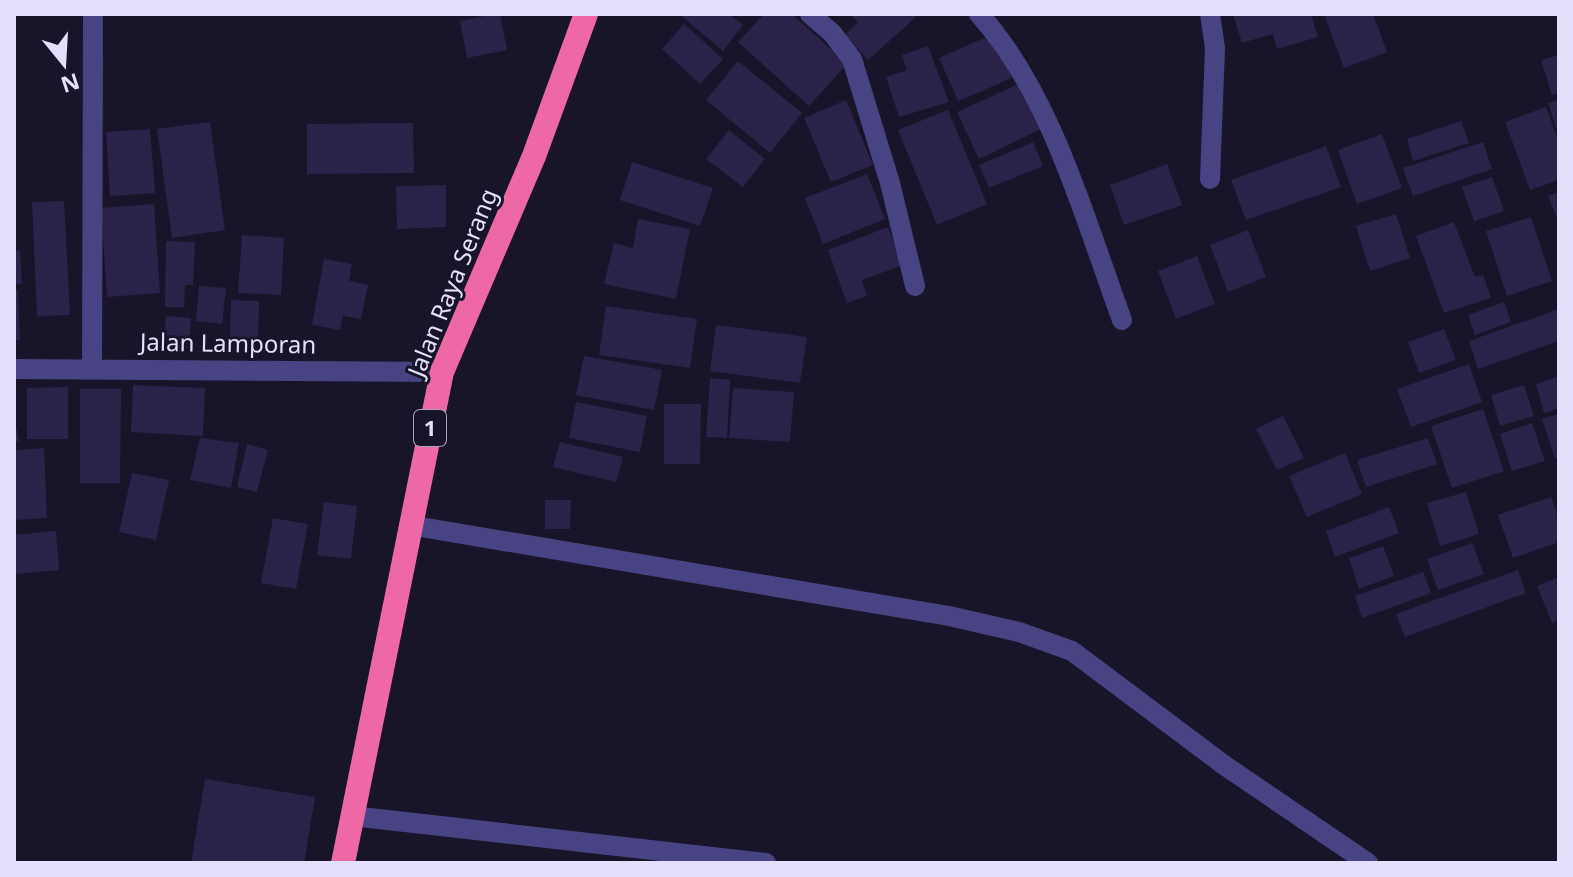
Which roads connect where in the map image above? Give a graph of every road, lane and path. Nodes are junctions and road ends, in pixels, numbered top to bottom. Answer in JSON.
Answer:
{"nodes":[{"id":1,"x":93,"y":14,"type":"edge"},
{"id":2,"x":586,"y":14,"type":"edge"},
{"id":3,"x":810,"y":14,"type":"edge"},
{"id":4,"x":979,"y":14,"type":"edge"},
{"id":5,"x":1210,"y":14,"type":"edge"},
{"id":6,"x":1210,"y":179,"type":"dead end"},
{"id":7,"x":915,"y":286,"type":"dead end"},
{"id":8,"x":1122,"y":320,"type":"dead end"},
{"id":9,"x":14,"y":369,"type":"edge"},
{"id":10,"x":92,"y":369,"type":"junction"},
{"id":11,"x":442,"y":372,"type":"junction"},
{"id":12,"x":409,"y":525,"type":"junction"},
{"id":13,"x":352,"y":816,"type":"junction"},
{"id":14,"x":343,"y":863,"type":"edge"},
{"id":15,"x":766,"y":863,"type":"edge"},
{"id":16,"x":1368,"y":863,"type":"edge"}],
"edges":[{"from":1,"to":10,"type":"street"},
{"from":2,"to":11,"type":"highway","name":"Jalan Raya Serang","number":"1"},
{"from":3,"to":7,"type":"street"},
{"from":4,"to":8,"type":"street"},
{"from":5,"to":6,"type":"street"},
{"from":9,"to":10,"type":"street","name":"Jalan Lamporan"},
{"from":10,"to":11,"type":"street","name":"Jalan Lamporan"},
{"from":11,"to":12,"type":"highway","name":"Jalan Raya Serang","number":"1"},
{"from":12,"to":13,"type":"highway","name":"Jalan Raya Serang","number":"1"},
{"from":12,"to":16,"type":"street"},
{"from":13,"to":14,"type":"highway","name":"Jalan Raya Serang","number":"1"},
{"from":13,"to":15,"type":"street"}]}
